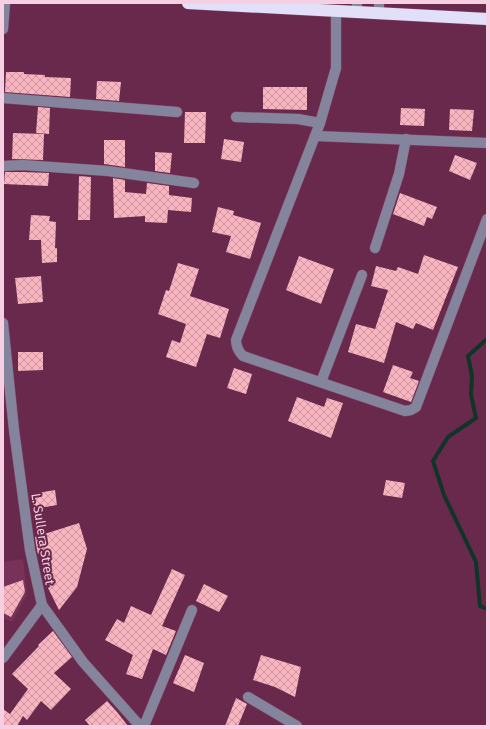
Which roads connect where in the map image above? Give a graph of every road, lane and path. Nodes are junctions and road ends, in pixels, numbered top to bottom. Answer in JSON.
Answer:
{"nodes":[{"id":1,"x":5,"y":3,"type":"edge"},
{"id":2,"x":188,"y":3,"type":"edge"},
{"id":3,"x":357,"y":7,"type":"edge"},
{"id":4,"x":379,"y":8,"type":"edge"},
{"id":5,"x":336,"y":11,"type":"junction"},
{"id":6,"x":487,"y":19,"type":"edge"},
{"id":7,"x":3,"y":29,"type":"edge"},
{"id":8,"x":3,"y":98,"type":"edge"},
{"id":9,"x":177,"y":112,"type":"dead end"},
{"id":10,"x":236,"y":117,"type":"dead end"},
{"id":11,"x":320,"y":123,"type":"junction"},
{"id":12,"x":316,"y":136,"type":"junction"},
{"id":13,"x":406,"y":139,"type":"junction"},
{"id":14,"x":487,"y":143,"type":"edge"},
{"id":15,"x":3,"y":166,"type":"edge"},
{"id":16,"x":194,"y":183,"type":"dead end"},
{"id":17,"x":487,"y":219,"type":"edge"},
{"id":18,"x":374,"y":248,"type":"dead end"},
{"id":19,"x":362,"y":275,"type":"dead end"},
{"id":20,"x":3,"y":323,"type":"edge"},
{"id":21,"x":321,"y":382,"type":"junction"},
{"id":22,"x":42,"y":605,"type":"junction"},
{"id":23,"x":192,"y":610,"type":"dead end"},
{"id":24,"x":3,"y":658,"type":"edge"},
{"id":25,"x":248,"y":697,"type":"dead end"},
{"id":26,"x":140,"y":726,"type":"edge"},
{"id":27,"x":144,"y":726,"type":"edge"},
{"id":28,"x":297,"y":726,"type":"edge"}],
"edges":[{"from":1,"to":7,"type":"street"},
{"from":2,"to":5,"type":"highway"},
{"from":3,"to":4,"type":"highway"},
{"from":3,"to":5,"type":"highway"},
{"from":4,"to":6,"type":"highway"},
{"from":5,"to":11,"type":"street"},
{"from":8,"to":9,"type":"street"},
{"from":10,"to":11,"type":"street"},
{"from":11,"to":12,"type":"street"},
{"from":12,"to":13,"type":"street"},
{"from":12,"to":21,"type":"street"},
{"from":13,"to":14,"type":"street"},
{"from":13,"to":18,"type":"street"},
{"from":15,"to":16,"type":"street"},
{"from":17,"to":21,"type":"street"},
{"from":19,"to":21,"type":"street"},
{"from":20,"to":22,"type":"street","name":"L. Sullera Street"},
{"from":22,"to":24,"type":"street"},
{"from":22,"to":26,"type":"street","name":"L. Sullera Street"},
{"from":23,"to":27,"type":"street"},
{"from":25,"to":28,"type":"street"}]}
